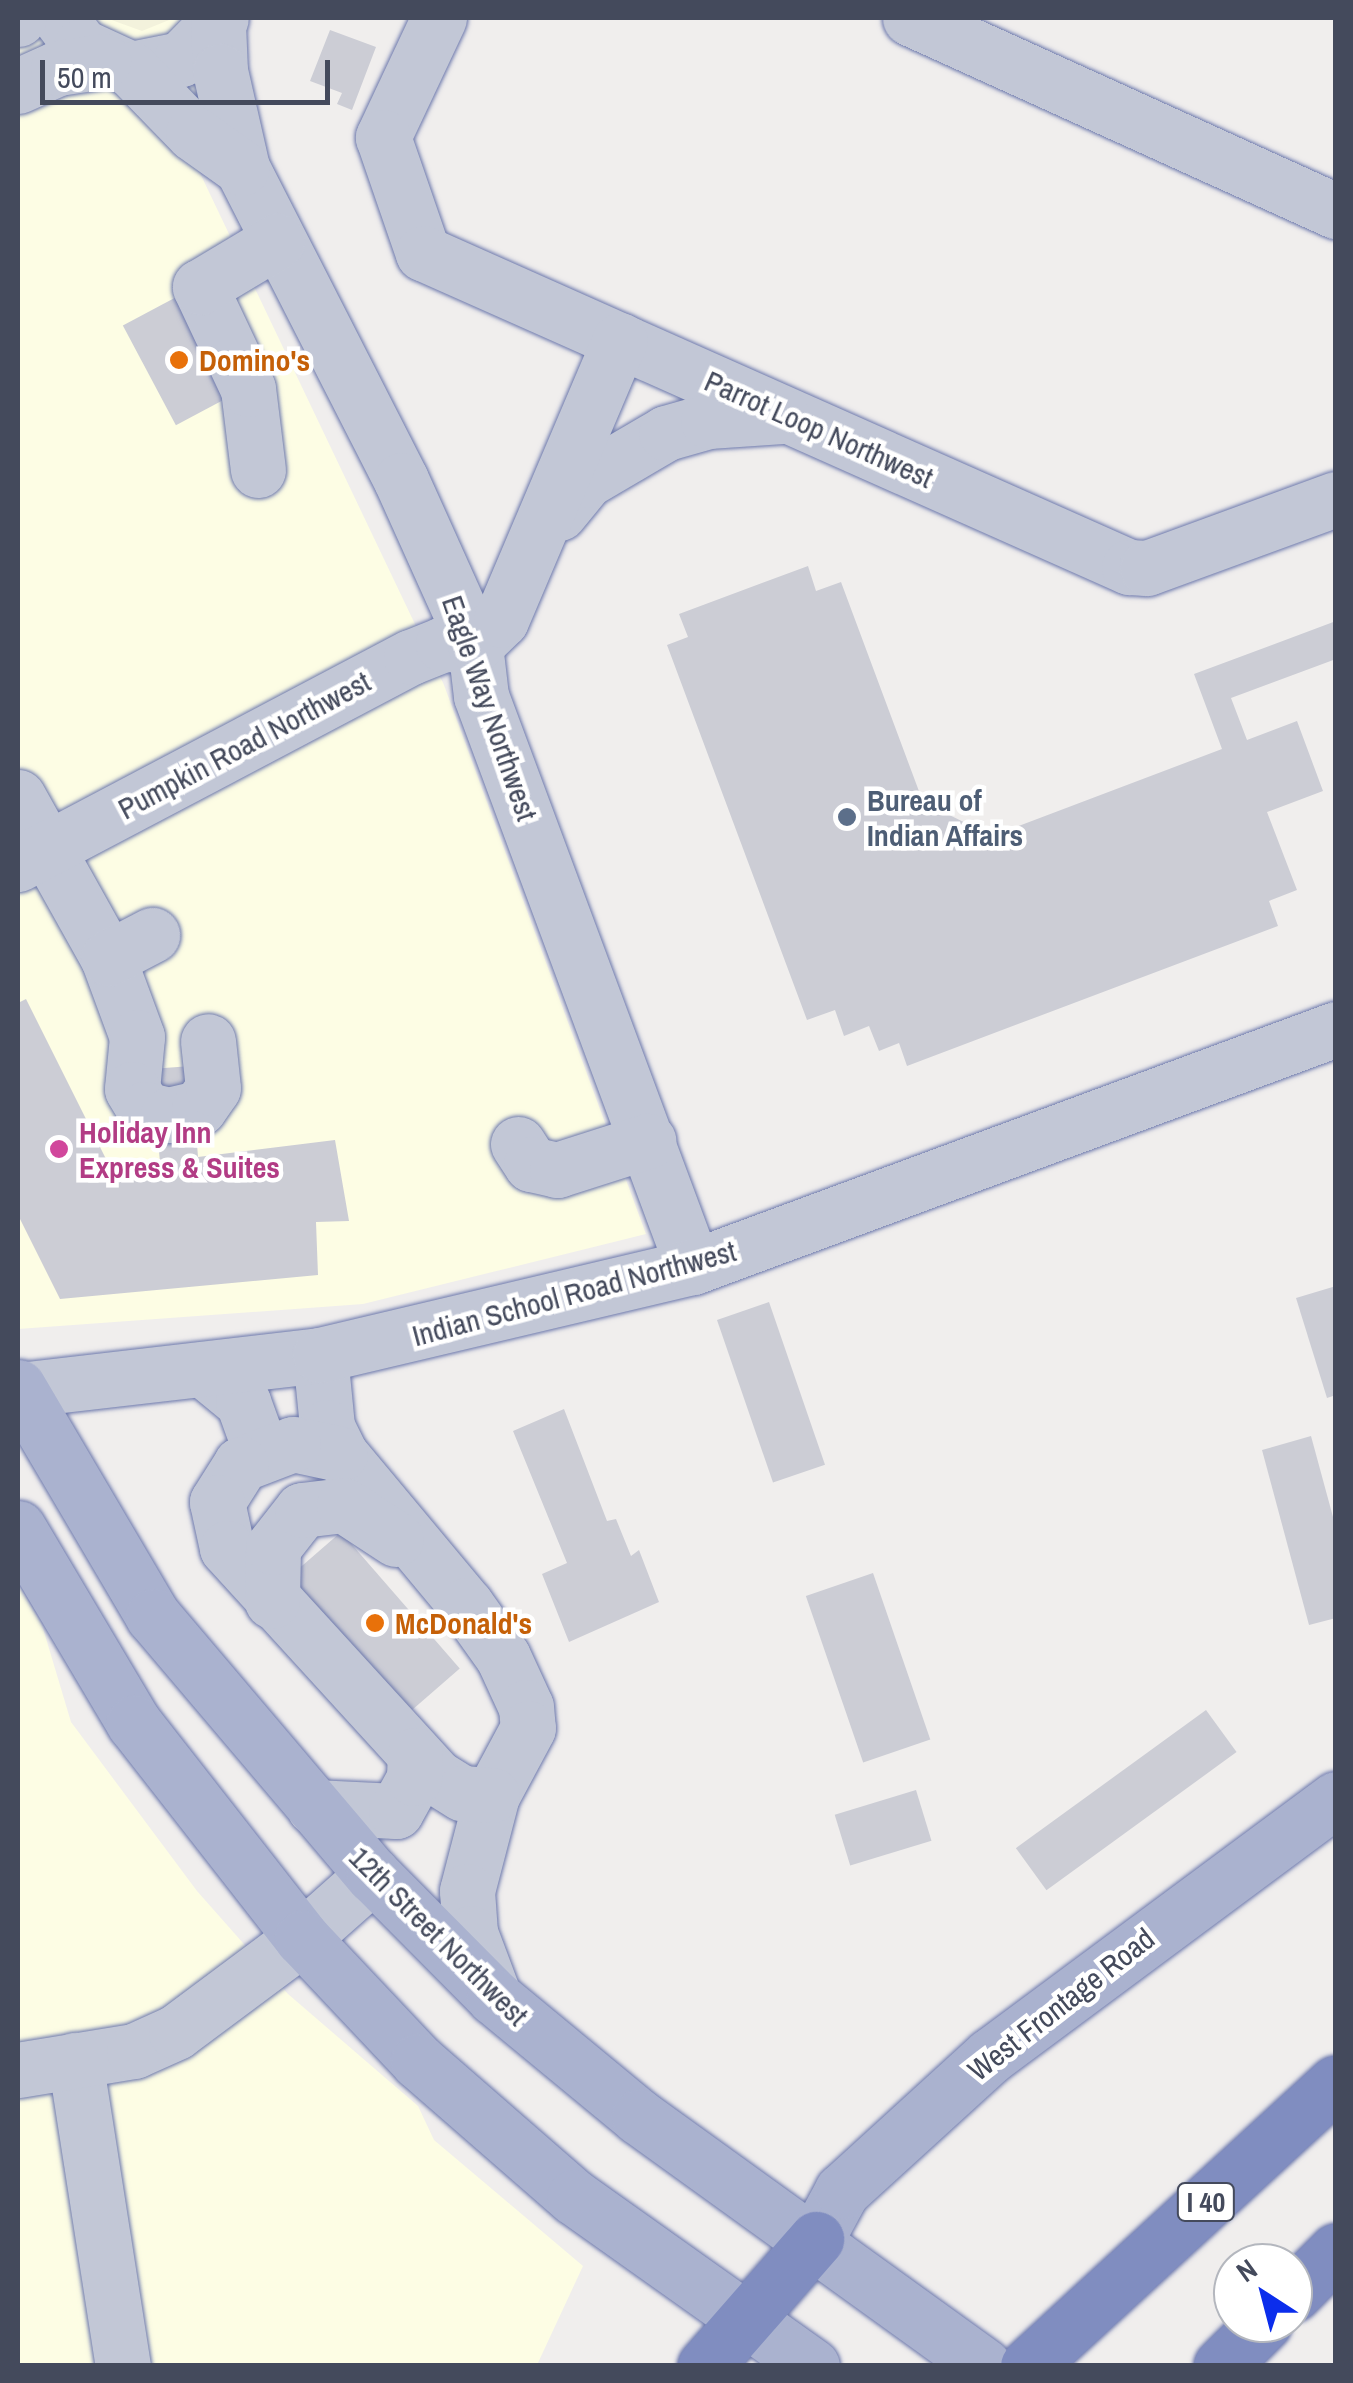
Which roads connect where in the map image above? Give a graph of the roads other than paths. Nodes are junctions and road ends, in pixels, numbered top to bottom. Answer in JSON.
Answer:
{"nodes":[{"id":1,"x":60,"y":18,"type":"edge"},
{"id":2,"x":439,"y":18,"type":"edge"},
{"id":3,"x":910,"y":18,"type":"edge"},
{"id":4,"x":220,"y":21,"type":"edge"},
{"id":5,"x":117,"y":65,"type":"junction"},
{"id":6,"x":18,"y":86,"type":"edge"},
{"id":7,"x":242,"y":168,"type":"junction"},
{"id":8,"x":1336,"y":212,"type":"edge"},
{"id":9,"x":277,"y":240,"type":"junction"},
{"id":10,"x":620,"y":340,"type":"junction"},
{"id":11,"x":790,"y":416,"type":"junction"},
{"id":12,"x":258,"y":470,"type":"dead end"},
{"id":13,"x":1336,"y":499,"type":"edge"},
{"id":14,"x":538,"y":538,"type":"junction"},
{"id":15,"x":475,"y":645,"type":"junction"},
{"id":16,"x":18,"y":796,"type":"edge"},
{"id":17,"x":32,"y":856,"type":"edge"},
{"id":18,"x":1336,"y":1030,"type":"edge"},
{"id":19,"x":137,"y":1037,"type":"junction"},
{"id":20,"x":648,"y":1141,"type":"junction"},
{"id":21,"x":518,"y":1144,"type":"dead end"},
{"id":22,"x":693,"y":1267,"type":"junction"},
{"id":23,"x":320,"y":1355,"type":"junction"},
{"id":24,"x":204,"y":1368,"type":"junction"},
{"id":25,"x":18,"y":1389,"type":"edge"},
{"id":26,"x":262,"y":1452,"type":"junction"},
{"id":27,"x":342,"y":1480,"type":"junction"},
{"id":28,"x":18,"y":1528,"type":"edge"},
{"id":29,"x":258,"y":1586,"type":"junction"},
{"id":30,"x":414,"y":1754,"type":"junction"},
{"id":31,"x":492,"y":1795,"type":"junction"},
{"id":32,"x":1336,"y":1799,"type":"edge"},
{"id":33,"x":314,"y":1807,"type":"junction"},
{"id":34,"x":396,"y":1811,"type":"junction"},
{"id":35,"x":373,"y":1874,"type":"junction"},
{"id":36,"x":302,"y":1938,"type":"junction"},
{"id":37,"x":494,"y":1997,"type":"junction"},
{"id":38,"x":74,"y":2060,"type":"junction"},
{"id":39,"x":18,"y":2070,"type":"edge"},
{"id":40,"x":1336,"y":2083,"type":"edge"},
{"id":41,"x":816,"y":2239,"type":"junction"},
{"id":42,"x":747,"y":2315,"type":"junction"},
{"id":43,"x":1244,"y":2343,"type":"edge"},
{"id":44,"x":122,"y":2366,"type":"edge"},
{"id":45,"x":705,"y":2366,"type":"edge"},
{"id":46,"x":812,"y":2366,"type":"edge"},
{"id":47,"x":984,"y":2366,"type":"edge"},
{"id":48,"x":1028,"y":2366,"type":"edge"},
{"id":49,"x":1221,"y":2366,"type":"edge"}],
"edges":[{"from":1,"to":5,"type":"street","name":"Eagle Way Northwest"},
{"from":2,"to":10,"type":"street","name":"Parrot Loop Northwest"},
{"from":3,"to":8,"type":"street"},
{"from":4,"to":5,"type":"street"},
{"from":4,"to":7,"type":"street","name":"Eagle Way Northwest"},
{"from":5,"to":6,"type":"street"},
{"from":5,"to":7,"type":"street","name":"Eagle Way Northwest"},
{"from":7,"to":9,"type":"street","name":"Eagle Way Northwest"},
{"from":9,"to":12,"type":"street"},
{"from":9,"to":15,"type":"street","name":"Eagle Way Northwest"},
{"from":10,"to":11,"type":"street","name":"Parrot Loop Northwest"},
{"from":10,"to":14,"type":"street"},
{"from":11,"to":13,"type":"street","name":"Parrot Loop Northwest"},
{"from":11,"to":14,"type":"street"},
{"from":14,"to":15,"type":"street"},
{"from":15,"to":17,"type":"street","name":"Pumpkin Road Northwest"},
{"from":15,"to":20,"type":"street","name":"Eagle Way Northwest"},
{"from":16,"to":17,"type":"street"},
{"from":17,"to":19,"type":"street"},
{"from":18,"to":22,"type":"street","name":"Indian School Road Northwest"},
{"from":19,"to":19,"type":"street"},
{"from":20,"to":21,"type":"street"},
{"from":20,"to":22,"type":"street","name":"Eagle Way Northwest"},
{"from":22,"to":23,"type":"street","name":"Indian School Road Northwest"},
{"from":23,"to":24,"type":"street","name":"Indian School Road Northwest"},
{"from":23,"to":27,"type":"street"},
{"from":24,"to":25,"type":"street","name":"Indian School Road Northwest"},
{"from":24,"to":26,"type":"street"},
{"from":25,"to":33,"type":"main road","name":"12th Street Northwest"},
{"from":26,"to":27,"type":"street"},
{"from":26,"to":29,"type":"street"},
{"from":27,"to":29,"type":"street"},
{"from":27,"to":31,"type":"street"},
{"from":28,"to":36,"type":"main road"},
{"from":29,"to":30,"type":"street"},
{"from":30,"to":31,"type":"street"},
{"from":30,"to":34,"type":"street"},
{"from":31,"to":34,"type":"street"},
{"from":31,"to":37,"type":"street"},
{"from":32,"to":41,"type":"main road","name":"West Frontage Road"},
{"from":33,"to":34,"type":"street"},
{"from":33,"to":35,"type":"main road","name":"12th Street Northwest"},
{"from":35,"to":36,"type":"street"},
{"from":35,"to":37,"type":"main road","name":"12th Street Northwest"},
{"from":36,"to":38,"type":"street"},
{"from":36,"to":42,"type":"main road"},
{"from":37,"to":41,"type":"main road","name":"12th Street Northwest"},
{"from":38,"to":39,"type":"street"},
{"from":38,"to":44,"type":"street"},
{"from":40,"to":48,"type":"highway","number":"I 40"},
{"from":41,"to":42,"type":"highway"},
{"from":41,"to":47,"type":"main road","name":"12th Street Northwest"},
{"from":42,"to":45,"type":"highway"},
{"from":42,"to":46,"type":"main road"},
{"from":43,"to":49,"type":"highway"}]}
